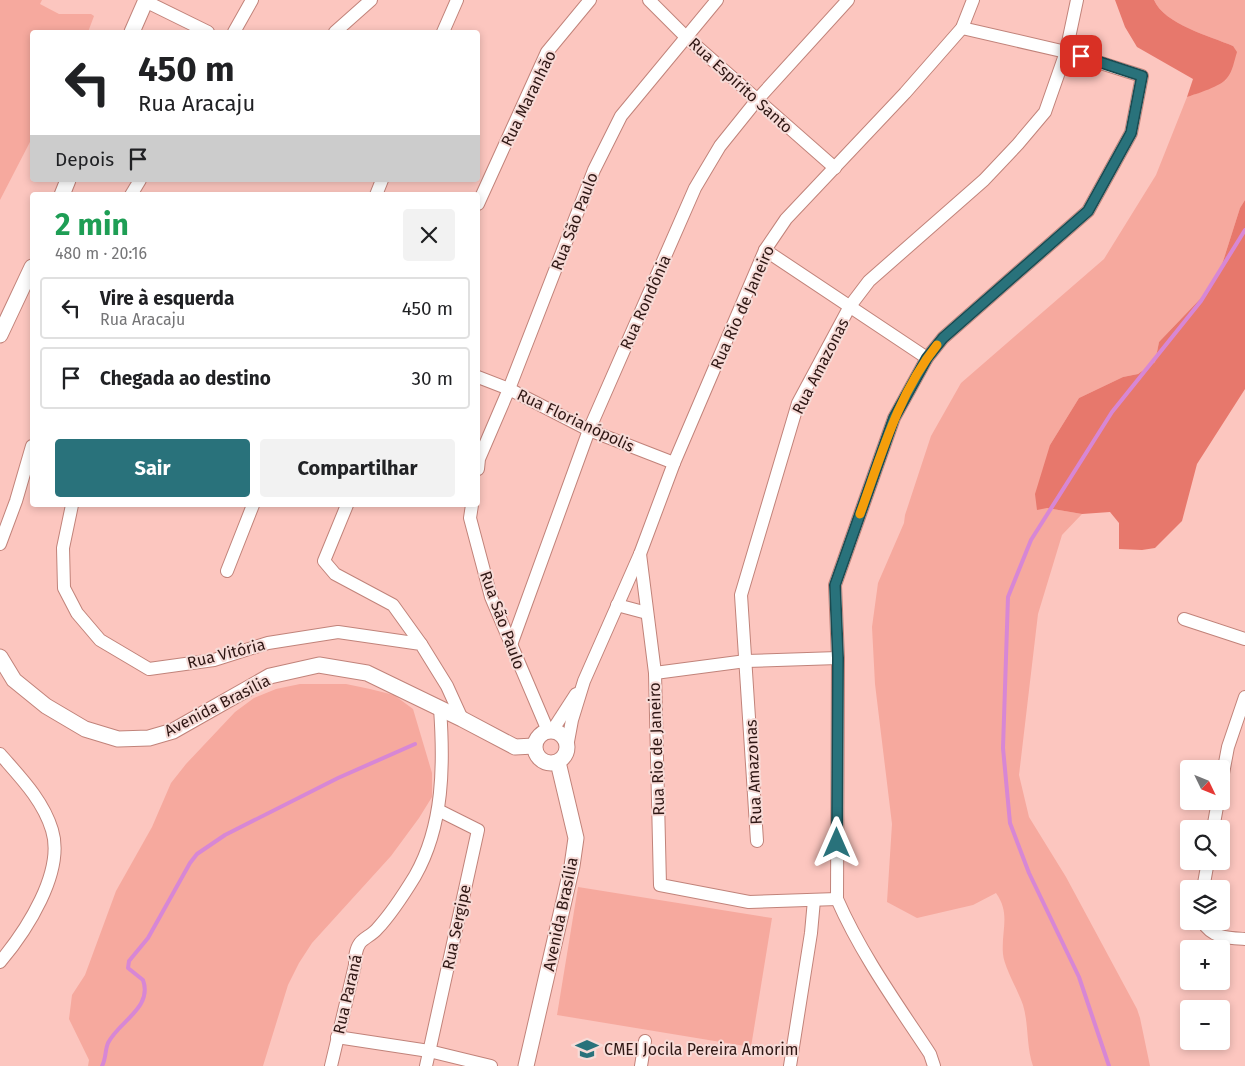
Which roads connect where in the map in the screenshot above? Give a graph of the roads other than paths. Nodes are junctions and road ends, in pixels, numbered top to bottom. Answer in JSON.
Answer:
{"nodes":[{"id":1,"x":252,"y":0,"type":"edge"},
{"id":2,"x":371,"y":0,"type":"edge"},
{"id":3,"x":457,"y":0,"type":"edge"},
{"id":4,"x":590,"y":0,"type":"edge"},
{"id":5,"x":649,"y":0,"type":"edge"},
{"id":6,"x":717,"y":0,"type":"edge"},
{"id":7,"x":848,"y":0,"type":"edge"},
{"id":8,"x":973,"y":0,"type":"edge"},
{"id":9,"x":1077,"y":0,"type":"edge"},
{"id":10,"x":146,"y":1,"type":"edge"},
{"id":11,"x":962,"y":28,"type":"junction"},
{"id":12,"x":133,"y":30,"type":"edge"},
{"id":13,"x":204,"y":30,"type":"edge"},
{"id":14,"x":235,"y":30,"type":"edge"},
{"id":15,"x":337,"y":30,"type":"edge"},
{"id":16,"x":444,"y":30,"type":"edge"},
{"id":17,"x":686,"y":36,"type":"junction"},
{"id":18,"x":1066,"y":52,"type":"junction"},
{"id":19,"x":758,"y":100,"type":"junction"},
{"id":20,"x":835,"y":168,"type":"junction"},
{"id":21,"x":480,"y":200,"type":"edge"},
{"id":22,"x":765,"y":250,"type":"junction"},
{"id":23,"x":30,"y":271,"type":"edge"},
{"id":24,"x":850,"y":306,"type":"junction"},
{"id":25,"x":0,"y":335,"type":"edge"},
{"id":26,"x":927,"y":358,"type":"junction"},
{"id":27,"x":480,"y":378,"type":"edge"},
{"id":28,"x":509,"y":389,"type":"junction"},
{"id":29,"x":590,"y":430,"type":"junction"},
{"id":30,"x":30,"y":453,"type":"edge"},
{"id":31,"x":480,"y":458,"type":"edge"},
{"id":32,"x":674,"y":463,"type":"junction"},
{"id":33,"x":72,"y":507,"type":"edge"},
{"id":34,"x":252,"y":507,"type":"edge"},
{"id":35,"x":346,"y":507,"type":"edge"},
{"id":36,"x":472,"y":507,"type":"edge"},
{"id":37,"x":0,"y":544,"type":"edge"},
{"id":38,"x":640,"y":554,"type":"junction"},
{"id":39,"x":227,"y":571,"type":"dead end"},
{"id":40,"x":617,"y":605,"type":"junction"},
{"id":41,"x":647,"y":613,"type":"junction"},
{"id":42,"x":1184,"y":619,"type":"dead end"},
{"id":43,"x":1245,"y":639,"type":"edge"},
{"id":44,"x":421,"y":644,"type":"junction"},
{"id":45,"x":511,"y":645,"type":"junction"},
{"id":46,"x":0,"y":657,"type":"edge"},
{"id":47,"x":838,"y":658,"type":"junction"},
{"id":48,"x":746,"y":661,"type":"junction"},
{"id":49,"x":654,"y":673,"type":"junction"},
{"id":50,"x":584,"y":681,"type":"junction"},
{"id":51,"x":1245,"y":697,"type":"edge"},
{"id":52,"x":440,"y":708,"type":"junction"},
{"id":53,"x":462,"y":718,"type":"junction"},
{"id":54,"x":550,"y":731,"type":"junction"},
{"id":55,"x":534,"y":746,"type":"junction"},
{"id":56,"x":567,"y":747,"type":"junction"},
{"id":57,"x":0,"y":754,"type":"edge"},
{"id":58,"x":1226,"y":760,"type":"edge"},
{"id":59,"x":558,"y":762,"type":"junction"},
{"id":60,"x":438,"y":810,"type":"junction"},
{"id":61,"x":757,"y":841,"type":"dead end"},
{"id":62,"x":837,"y":899,"type":"junction"},
{"id":63,"x":814,"y":900,"type":"junction"},
{"id":64,"x":1207,"y":930,"type":"edge"},
{"id":65,"x":1245,"y":939,"type":"edge"},
{"id":66,"x":0,"y":962,"type":"edge"},
{"id":67,"x":337,"y":1037,"type":"junction"},
{"id":68,"x":645,"y":1041,"type":"dead end"},
{"id":69,"x":429,"y":1052,"type":"junction"},
{"id":70,"x":331,"y":1066,"type":"edge"},
{"id":71,"x":426,"y":1066,"type":"edge"},
{"id":72,"x":491,"y":1066,"type":"edge"},
{"id":73,"x":526,"y":1066,"type":"edge"},
{"id":74,"x":640,"y":1066,"type":"edge"},
{"id":75,"x":790,"y":1066,"type":"edge"},
{"id":76,"x":934,"y":1066,"type":"edge"}],
"edges":[{"from":1,"to":14,"type":"street"},
{"from":2,"to":15,"type":"street"},
{"from":3,"to":16,"type":"street"},
{"from":4,"to":21,"type":"street","name":"Rua Maranhão"},
{"from":5,"to":17,"type":"street","name":"Rua Espírito Santo"},
{"from":6,"to":17,"type":"street","name":"Rua São Paulo"},
{"from":7,"to":19,"type":"street","name":"Rua Rondônia"},
{"from":8,"to":11,"type":"street"},
{"from":9,"to":18,"type":"street","name":"Rua Amazonas"},
{"from":10,"to":12,"type":"street"},
{"from":10,"to":13,"type":"street"},
{"from":11,"to":18,"type":"street"},
{"from":11,"to":20,"type":"street","name":"Rua Rio de Janeiro"},
{"from":17,"to":19,"type":"street","name":"Rua Espírito Santo"},
{"from":17,"to":28,"type":"street","name":"Rua São Paulo"},
{"from":18,"to":24,"type":"street","name":"Rua Amazonas"},
{"from":18,"to":26,"type":"street"},
{"from":19,"to":20,"type":"street","name":"Rua Espírito Santo"},
{"from":19,"to":29,"type":"street","name":"Rua Rondônia"},
{"from":20,"to":22,"type":"street","name":"Rua Rio de Janeiro"},
{"from":22,"to":24,"type":"street"},
{"from":22,"to":32,"type":"street","name":"Rua Rio de Janeiro"},
{"from":23,"to":25,"type":"street"},
{"from":24,"to":26,"type":"street"},
{"from":24,"to":48,"type":"street","name":"Rua Amazonas"},
{"from":26,"to":47,"type":"street"},
{"from":27,"to":28,"type":"street","name":"Rua Florianópolis"},
{"from":28,"to":29,"type":"street","name":"Rua Florianópolis"},
{"from":28,"to":31,"type":"street","name":"Rua São Paulo"},
{"from":29,"to":32,"type":"street","name":"Rua Florianópolis"},
{"from":29,"to":45,"type":"street","name":"Rua Rondônia"},
{"from":30,"to":37,"type":"street"},
{"from":32,"to":38,"type":"street","name":"Rua Rio de Janeiro"},
{"from":33,"to":44,"type":"street","name":"Rua Vitória"},
{"from":34,"to":39,"type":"street"},
{"from":35,"to":44,"type":"street"},
{"from":36,"to":45,"type":"street","name":"Rua São Paulo"},
{"from":38,"to":40,"type":"street","name":"Rua Rio de Janeiro"},
{"from":38,"to":41,"type":"street","name":"Rua Rio de Janeiro"},
{"from":40,"to":41,"type":"street"},
{"from":40,"to":50,"type":"street","name":"Rua Rio de Janeiro"},
{"from":41,"to":49,"type":"street","name":"Rua Rio de Janeiro"},
{"from":42,"to":43,"type":"street"},
{"from":44,"to":53,"type":"street"},
{"from":45,"to":54,"type":"street","name":"Rua São Paulo"},
{"from":46,"to":52,"type":"street","name":"Avenida Brasília"},
{"from":47,"to":48,"type":"street"},
{"from":47,"to":62,"type":"street"},
{"from":48,"to":49,"type":"street"},
{"from":48,"to":61,"type":"street","name":"Rua Amazonas"},
{"from":49,"to":63,"type":"street","name":"Rua Rio de Janeiro"},
{"from":50,"to":54,"type":"street","name":"Rua Rio de Janeiro"},
{"from":50,"to":56,"type":"street","name":"Rua Rio de Janeiro"},
{"from":51,"to":58,"type":"street"},
{"from":52,"to":53,"type":"street","name":"Avenida Brasília"},
{"from":52,"to":60,"type":"street","name":"Rua Paraná"},
{"from":53,"to":55,"type":"street","name":"Avenida Brasília"},
{"from":54,"to":55,"type":"street"},
{"from":54,"to":56,"type":"street"},
{"from":55,"to":59,"type":"street"},
{"from":56,"to":59,"type":"street"},
{"from":57,"to":66,"type":"street"},
{"from":59,"to":73,"type":"street","name":"Avenida Brasília"},
{"from":60,"to":67,"type":"street","name":"Rua Paraná"},
{"from":60,"to":69,"type":"street","name":"Rua Sergipe"},
{"from":62,"to":63,"type":"street"},
{"from":62,"to":76,"type":"street"},
{"from":63,"to":75,"type":"street"},
{"from":64,"to":65,"type":"street"},
{"from":67,"to":69,"type":"street"},
{"from":67,"to":70,"type":"street","name":"Rua Paraná"},
{"from":68,"to":74,"type":"street"},
{"from":69,"to":71,"type":"street","name":"Rua Sergipe"},
{"from":69,"to":72,"type":"street"}]}
